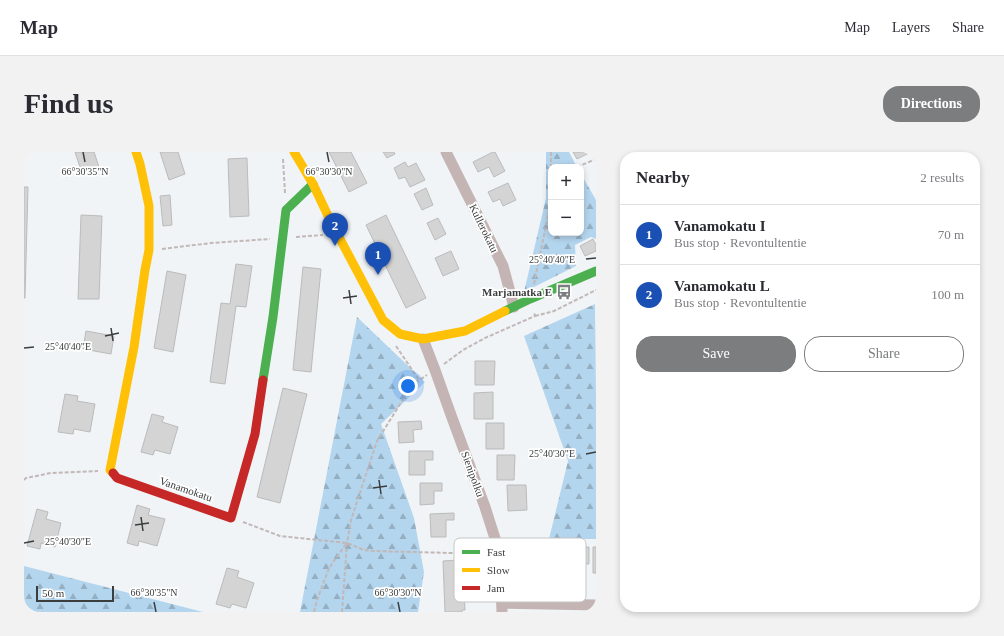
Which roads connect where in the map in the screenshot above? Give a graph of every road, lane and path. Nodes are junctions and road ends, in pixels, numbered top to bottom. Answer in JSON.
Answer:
{"nodes":[{"id":1,"x":136,"y":152,"type":"edge"},
{"id":2,"x":294,"y":152,"type":"edge"},
{"id":3,"x":446,"y":152,"type":"edge"},
{"id":4,"x":551,"y":152,"type":"edge"},
{"id":5,"x":283,"y":159,"type":"dead end"},
{"id":6,"x":596,"y":159,"type":"edge"},
{"id":7,"x":551,"y":164,"type":"edge"},
{"id":8,"x":584,"y":164,"type":"edge"},
{"id":9,"x":313,"y":184,"type":"junction"},
{"id":10,"x":286,"y":210,"type":"junction"},
{"id":11,"x":329,"y":235,"type":"dead end"},
{"id":12,"x":283,"y":238,"type":"junction"},
{"id":13,"x":149,"y":250,"type":"junction"},
{"id":14,"x":596,"y":271,"type":"edge"},
{"id":15,"x":596,"y":290,"type":"edge"},
{"id":16,"x":514,"y":307,"type":"junction"},
{"id":17,"x":535,"y":316,"type":"dead end"},
{"id":18,"x":423,"y":339,"type":"junction"},
{"id":19,"x":110,"y":470,"type":"junction"},
{"id":20,"x":24,"y":480,"type":"edge"},
{"id":21,"x":231,"y":518,"type":"junction"},
{"id":22,"x":495,"y":538,"type":"edge"},
{"id":23,"x":347,"y":542,"type":"junction"},
{"id":24,"x":454,"y":553,"type":"edge"},
{"id":25,"x":596,"y":605,"type":"edge"},
{"id":26,"x":502,"y":608,"type":"edge"},
{"id":27,"x":314,"y":612,"type":"edge"}],
"edges":[{"from":1,"to":13,"type":"street"},
{"from":2,"to":9,"type":"street"},
{"from":3,"to":16,"type":"street","name":"Kullerokatu"},
{"from":4,"to":7,"type":"path"},
{"from":5,"to":10,"type":"path"},
{"from":6,"to":8,"type":"path"},
{"from":9,"to":10,"type":"street"},
{"from":9,"to":18,"type":"street"},
{"from":10,"to":12,"type":"street"},
{"from":11,"to":12,"type":"path"},
{"from":12,"to":13,"type":"path"},
{"from":12,"to":21,"type":"street"},
{"from":13,"to":19,"type":"street"},
{"from":14,"to":16,"type":"street"},
{"from":15,"to":17,"type":"path"},
{"from":16,"to":18,"type":"street"},
{"from":18,"to":22,"type":"street","name":"Sienipolku"},
{"from":19,"to":20,"type":"path"},
{"from":19,"to":21,"type":"street","name":"Vanamokatu"},
{"from":21,"to":23,"type":"path"},
{"from":23,"to":24,"type":"path"},
{"from":23,"to":27,"type":"path"},
{"from":25,"to":26,"type":"street"}]}
